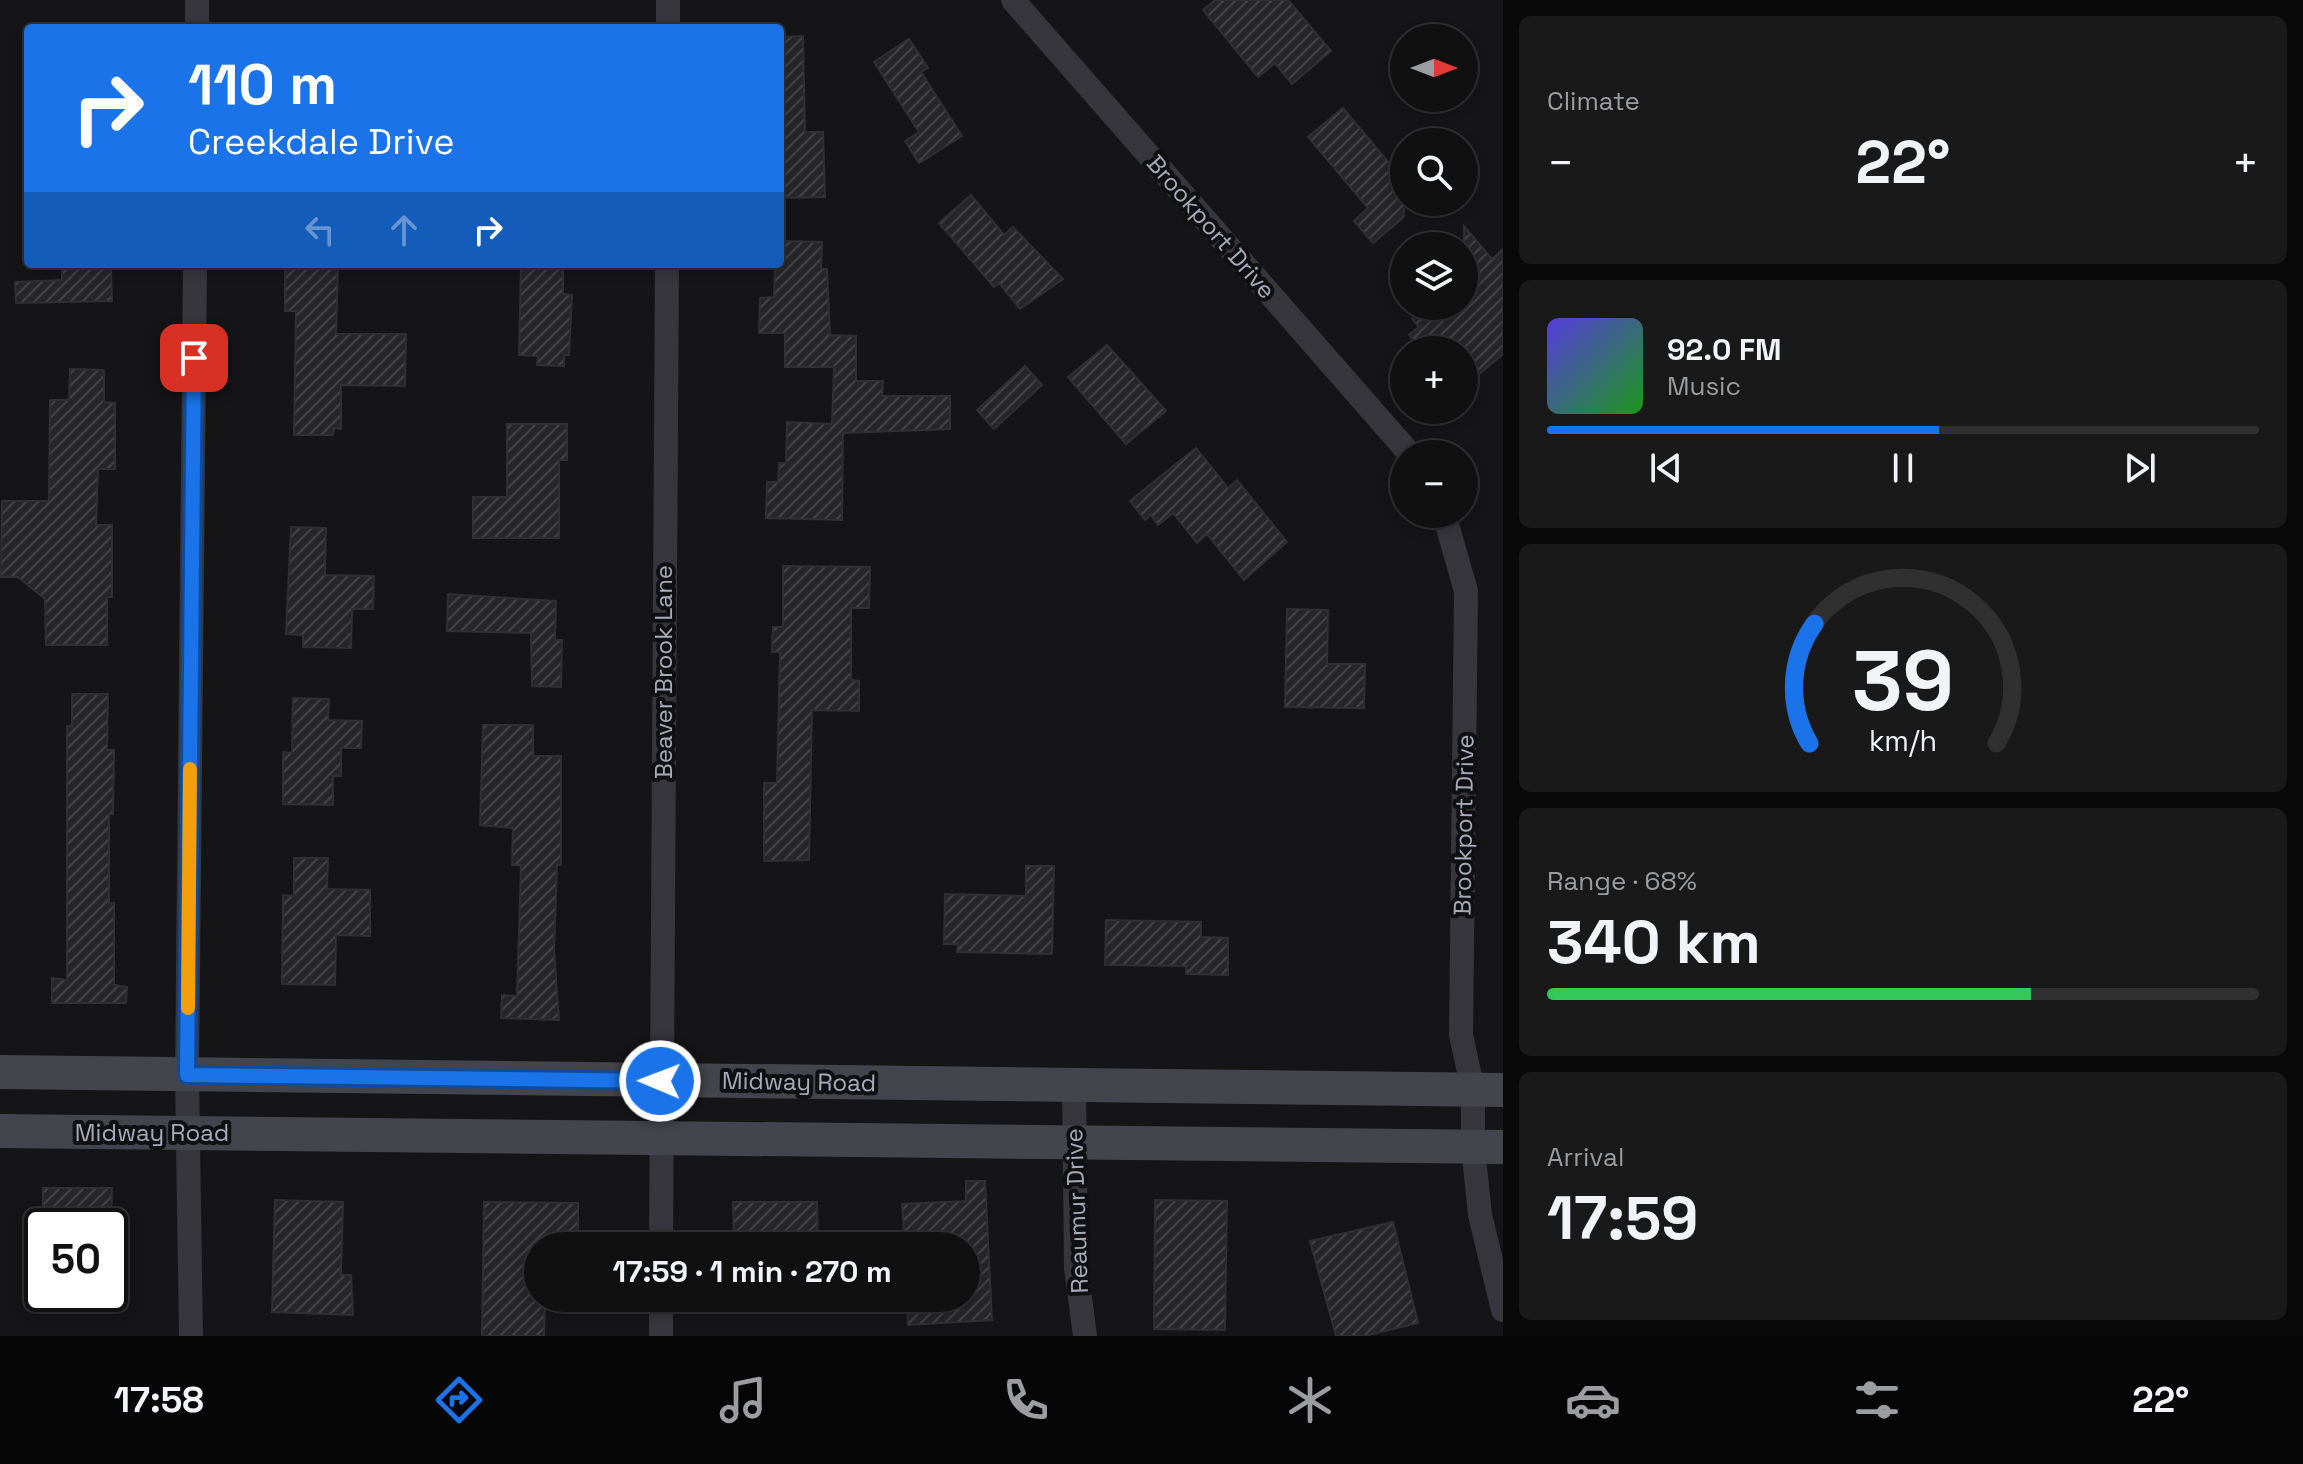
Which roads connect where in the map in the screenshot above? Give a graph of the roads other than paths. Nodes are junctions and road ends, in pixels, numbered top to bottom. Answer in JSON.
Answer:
{"nodes":[{"id":1,"x":197,"y":0,"type":"edge"},
{"id":2,"x":668,"y":0,"type":"edge"},
{"id":3,"x":1013,"y":0,"type":"edge"},
{"id":4,"x":197,"y":24,"type":"edge"},
{"id":5,"x":668,"y":24,"type":"edge"},
{"id":6,"x":195,"y":268,"type":"edge"},
{"id":7,"x":667,"y":268,"type":"edge"},
{"id":8,"x":1398,"y":440,"type":"edge"},
{"id":9,"x":1448,"y":528,"type":"edge"},
{"id":10,"x":0,"y":1072,"type":"edge"},
{"id":11,"x":187,"y":1075,"type":"junction"},
{"id":12,"x":660,"y":1081,"type":"junction"},
{"id":13,"x":1074,"y":1085,"type":"junction"},
{"id":14,"x":1488,"y":1090,"type":"edge"},
{"id":15,"x":0,"y":1131,"type":"edge"},
{"id":16,"x":188,"y":1133,"type":"junction"},
{"id":17,"x":661,"y":1138,"type":"junction"},
{"id":18,"x":1073,"y":1143,"type":"junction"},
{"id":19,"x":1488,"y":1147,"type":"edge"},
{"id":20,"x":661,"y":1232,"type":"edge"},
{"id":21,"x":1503,"y":1310,"type":"edge"},
{"id":22,"x":661,"y":1312,"type":"edge"},
{"id":23,"x":191,"y":1336,"type":"edge"},
{"id":24,"x":661,"y":1336,"type":"edge"},
{"id":25,"x":1085,"y":1336,"type":"edge"}],
"edges":[{"from":1,"to":4,"type":"street"},
{"from":2,"to":5,"type":"street"},
{"from":3,"to":8,"type":"street","name":"Brookport Drive"},
{"from":6,"to":11,"type":"street"},
{"from":7,"to":12,"type":"street","name":"Beaver Brook Lane"},
{"from":9,"to":14,"type":"street","name":"Brookport Drive"},
{"from":10,"to":11,"type":"main road","name":"Midway Road"},
{"from":11,"to":12,"type":"main road","name":"Midway Road"},
{"from":11,"to":16,"type":"street"},
{"from":12,"to":13,"type":"main road","name":"Midway Road"},
{"from":12,"to":17,"type":"street","name":"Beaver Brook Lane"},
{"from":13,"to":14,"type":"main road","name":"Midway Road"},
{"from":13,"to":18,"type":"street","name":"Reaumur Drive"},
{"from":14,"to":19,"type":"street","name":"Brookport Drive"},
{"from":15,"to":16,"type":"main road","name":"Midway Road"},
{"from":16,"to":17,"type":"main road","name":"Midway Road"},
{"from":16,"to":23,"type":"street"},
{"from":17,"to":18,"type":"main road","name":"Midway Road"},
{"from":17,"to":20,"type":"street","name":"Beaver Brook Lane"},
{"from":18,"to":19,"type":"main road","name":"Midway Road"},
{"from":18,"to":25,"type":"street","name":"Reaumur Drive"},
{"from":19,"to":21,"type":"street","name":"Brookport Drive"},
{"from":22,"to":24,"type":"street"}]}
